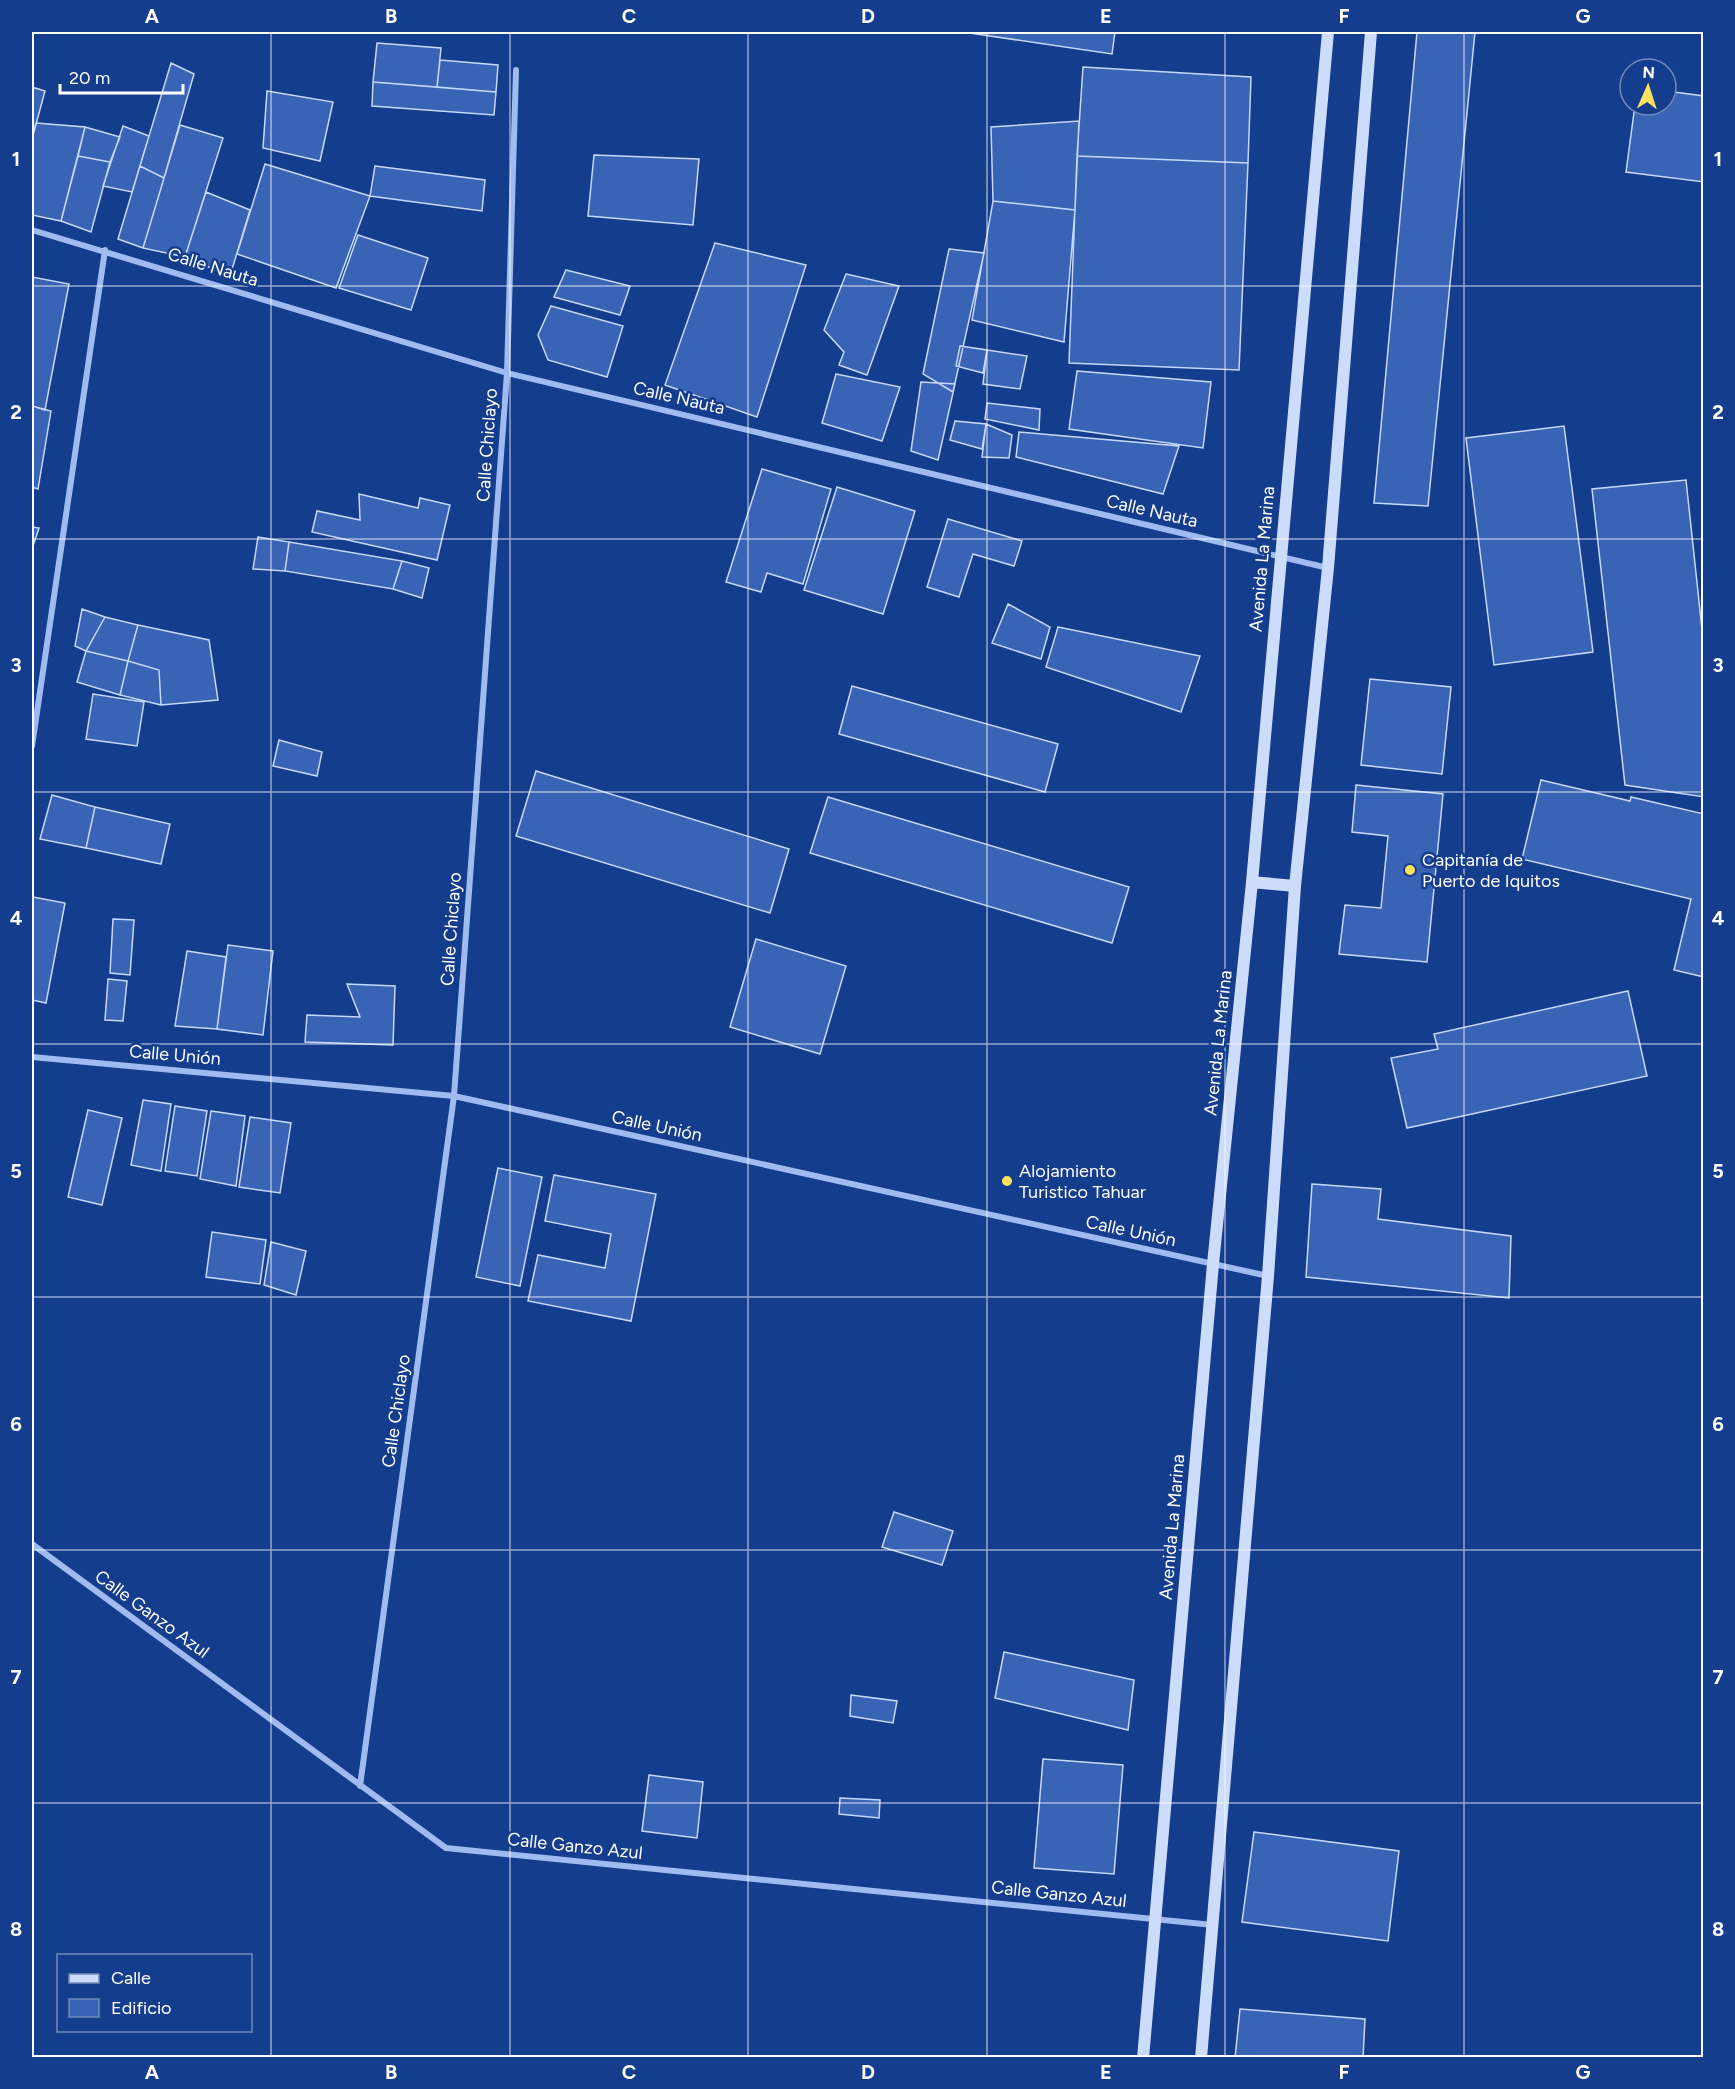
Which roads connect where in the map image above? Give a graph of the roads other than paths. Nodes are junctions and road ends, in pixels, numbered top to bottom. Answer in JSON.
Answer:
{"nodes":[{"id":1,"x":1328,"y":32,"type":"edge"},
{"id":2,"x":1371,"y":32,"type":"edge"},
{"id":3,"x":516,"y":70,"type":"dead end"},
{"id":4,"x":32,"y":230,"type":"edge"},
{"id":5,"x":105,"y":250,"type":"junction"},
{"id":6,"x":507,"y":373,"type":"junction"},
{"id":7,"x":1280,"y":556,"type":"junction"},
{"id":8,"x":1328,"y":568,"type":"junction"},
{"id":9,"x":32,"y":746,"type":"edge"},
{"id":10,"x":1252,"y":882,"type":"junction"},
{"id":11,"x":1295,"y":886,"type":"junction"},
{"id":12,"x":32,"y":1057,"type":"edge"},
{"id":13,"x":454,"y":1096,"type":"junction"},
{"id":14,"x":1213,"y":1264,"type":"junction"},
{"id":15,"x":1268,"y":1276,"type":"junction"},
{"id":16,"x":32,"y":1544,"type":"edge"},
{"id":17,"x":360,"y":1786,"type":"junction"},
{"id":18,"x":1155,"y":1919,"type":"junction"},
{"id":19,"x":1213,"y":1925,"type":"junction"},
{"id":20,"x":1143,"y":2058,"type":"edge"},
{"id":21,"x":1201,"y":2058,"type":"edge"}],
"edges":[{"from":1,"to":7,"type":"main road","name":"Avenida La Marina"},
{"from":2,"to":8,"type":"main road"},
{"from":3,"to":6,"type":"street","name":"Calle Chiclayo"},
{"from":4,"to":5,"type":"street","name":"Calle Nauta"},
{"from":5,"to":6,"type":"street","name":"Calle Nauta"},
{"from":5,"to":9,"type":"street"},
{"from":6,"to":7,"type":"street","name":"Calle Nauta"},
{"from":6,"to":13,"type":"street","name":"Calle Chiclayo"},
{"from":7,"to":8,"type":"street","name":"Calle Nauta"},
{"from":7,"to":10,"type":"main road","name":"Avenida La Marina"},
{"from":8,"to":11,"type":"main road"},
{"from":10,"to":11,"type":"main road"},
{"from":10,"to":14,"type":"main road","name":"Avenida La Marina"},
{"from":11,"to":15,"type":"main road"},
{"from":12,"to":13,"type":"street","name":"Calle Unión"},
{"from":13,"to":14,"type":"street","name":"Calle Unión"},
{"from":13,"to":17,"type":"street","name":"Calle Chiclayo"},
{"from":14,"to":15,"type":"street","name":"Calle Unión"},
{"from":14,"to":18,"type":"main road","name":"Avenida La Marina"},
{"from":15,"to":19,"type":"main road"},
{"from":16,"to":17,"type":"street","name":"Calle Ganzo Azul"},
{"from":17,"to":18,"type":"street","name":"Calle Ganzo Azul"},
{"from":18,"to":19,"type":"street","name":"Calle Ganzo Azul"},
{"from":18,"to":20,"type":"main road","name":"Avenida La Marina"},
{"from":19,"to":21,"type":"main road"}]}
